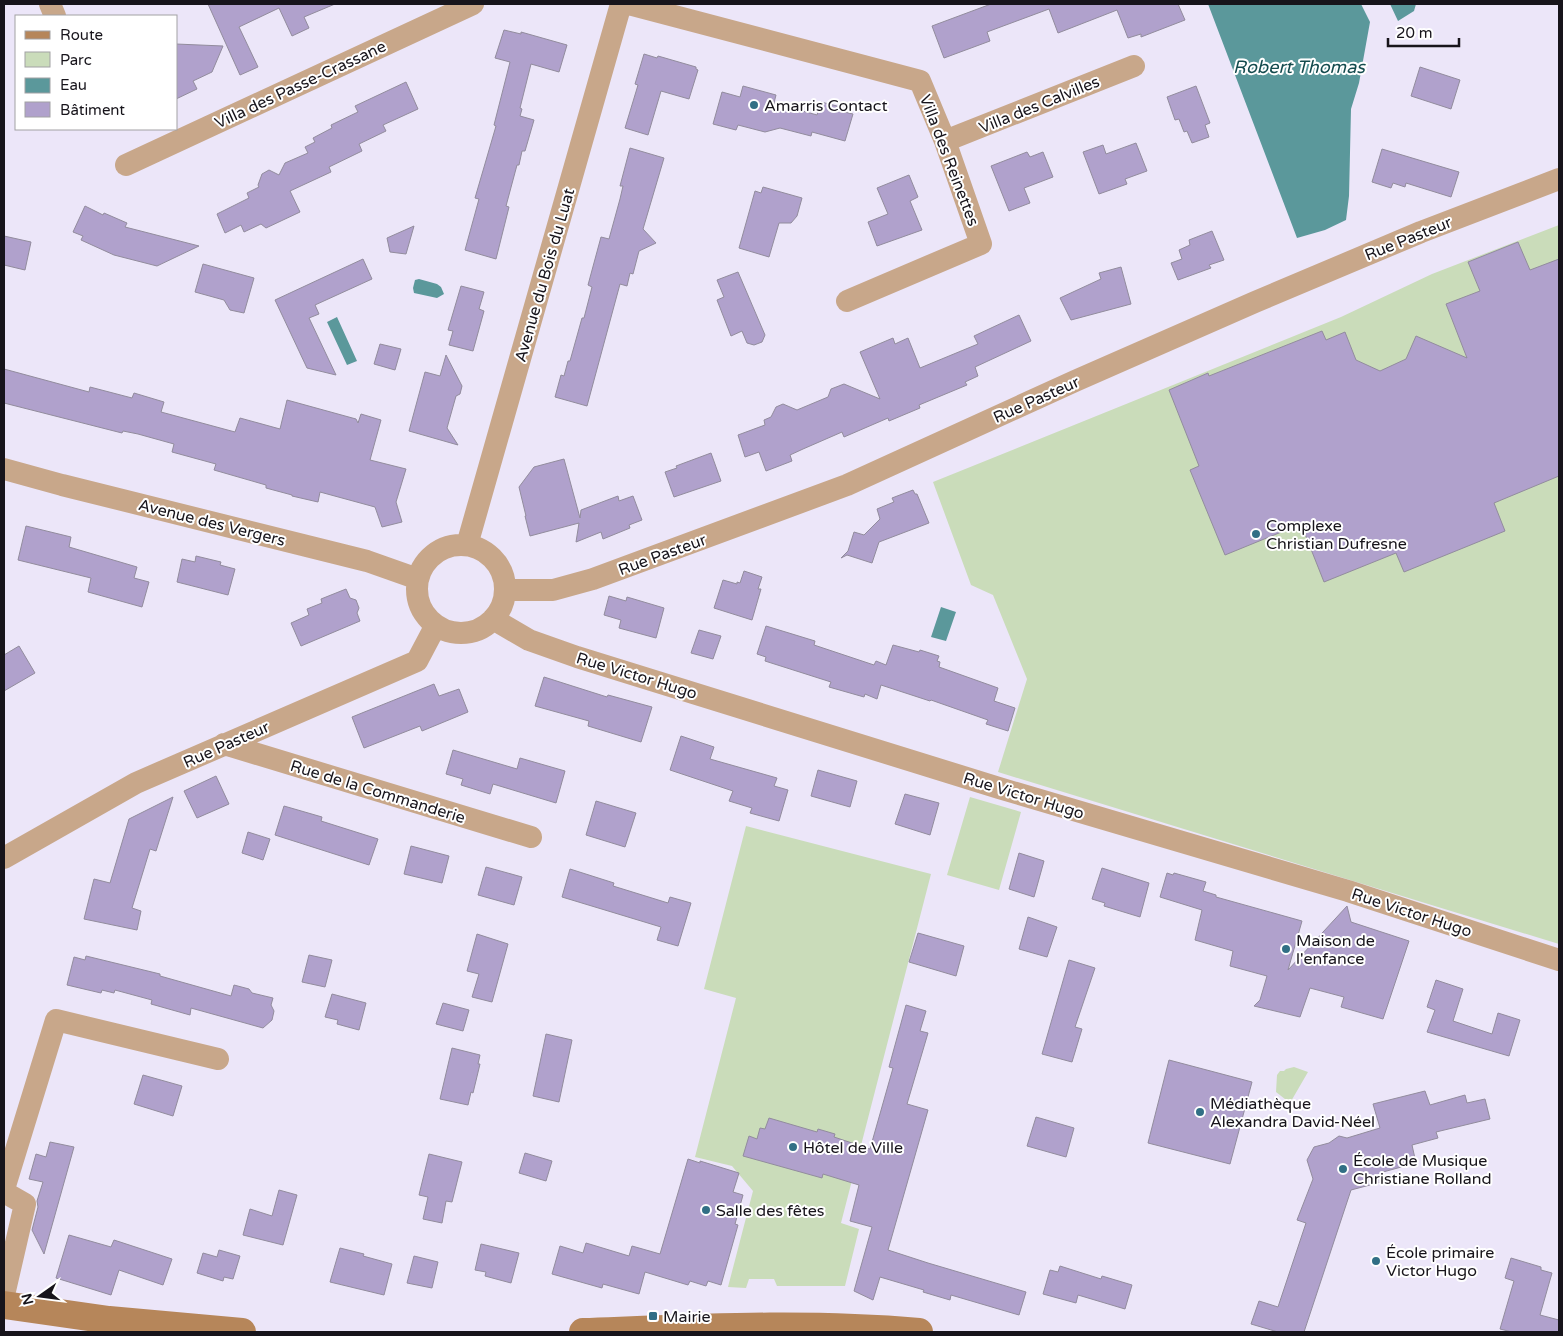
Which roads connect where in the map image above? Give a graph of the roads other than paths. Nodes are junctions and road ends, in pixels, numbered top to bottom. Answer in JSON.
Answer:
{"nodes":[{"id":1,"x":474,"y":4,"type":"edge"},
{"id":2,"x":621,"y":4,"type":"edge"},
{"id":3,"x":629,"y":4,"type":"edge"},
{"id":4,"x":1134,"y":66,"type":"dead end"},
{"id":5,"x":945,"y":141,"type":"junction"},
{"id":6,"x":126,"y":165,"type":"dead end"},
{"id":7,"x":1559,"y":179,"type":"edge"},
{"id":8,"x":847,"y":301,"type":"dead end"},
{"id":9,"x":4,"y":469,"type":"edge"},
{"id":10,"x":467,"y":545,"type":"junction"},
{"id":11,"x":418,"y":579,"type":"junction"},
{"id":12,"x":505,"y":590,"type":"junction"},
{"id":13,"x":493,"y":619,"type":"junction"},
{"id":14,"x":436,"y":625,"type":"junction"},
{"id":15,"x":224,"y":744,"type":"junction"},
{"id":16,"x":531,"y":837,"type":"dead end"},
{"id":17,"x":4,"y":858,"type":"edge"},
{"id":18,"x":1559,"y":960,"type":"edge"},
{"id":19,"x":218,"y":1058,"type":"dead end"},
{"id":20,"x":4,"y":1191,"type":"edge"},
{"id":21,"x":4,"y":1295,"type":"edge"},
{"id":22,"x":4,"y":1305,"type":"edge"},
{"id":23,"x":782,"y":1329,"type":"edge"},
{"id":24,"x":719,"y":1330,"type":"edge"},
{"id":25,"x":242,"y":1332,"type":"edge"},
{"id":26,"x":582,"y":1332,"type":"edge"},
{"id":27,"x":919,"y":1332,"type":"edge"}],
"edges":[{"from":1,"to":6,"type":"street","name":"Villa des Passe-Crassane"},
{"from":2,"to":10,"type":"street","name":"Avenue du Bois du Luat"},
{"from":3,"to":5,"type":"street","name":"Villa des Reinettes"},
{"from":4,"to":5,"type":"street","name":"Villa des Calvilles"},
{"from":5,"to":8,"type":"street","name":"Villa des Reinettes"},
{"from":7,"to":12,"type":"street","name":"Rue Pasteur"},
{"from":9,"to":11,"type":"street","name":"Avenue des Vergers"},
{"from":10,"to":11,"type":"street"},
{"from":10,"to":12,"type":"street"},
{"from":11,"to":14,"type":"street"},
{"from":12,"to":13,"type":"street"},
{"from":13,"to":14,"type":"street"},
{"from":13,"to":18,"type":"street","name":"Rue Victor Hugo"},
{"from":14,"to":15,"type":"street","name":"Rue Pasteur"},
{"from":15,"to":16,"type":"street","name":"Rue de la Commanderie"},
{"from":15,"to":17,"type":"street","name":"Rue Pasteur"},
{"from":19,"to":20,"type":"street"},
{"from":20,"to":21,"type":"street"},
{"from":22,"to":25,"type":"street"},
{"from":23,"to":24,"type":"street"},
{"from":23,"to":27,"type":"street"},
{"from":24,"to":26,"type":"street"}]}
